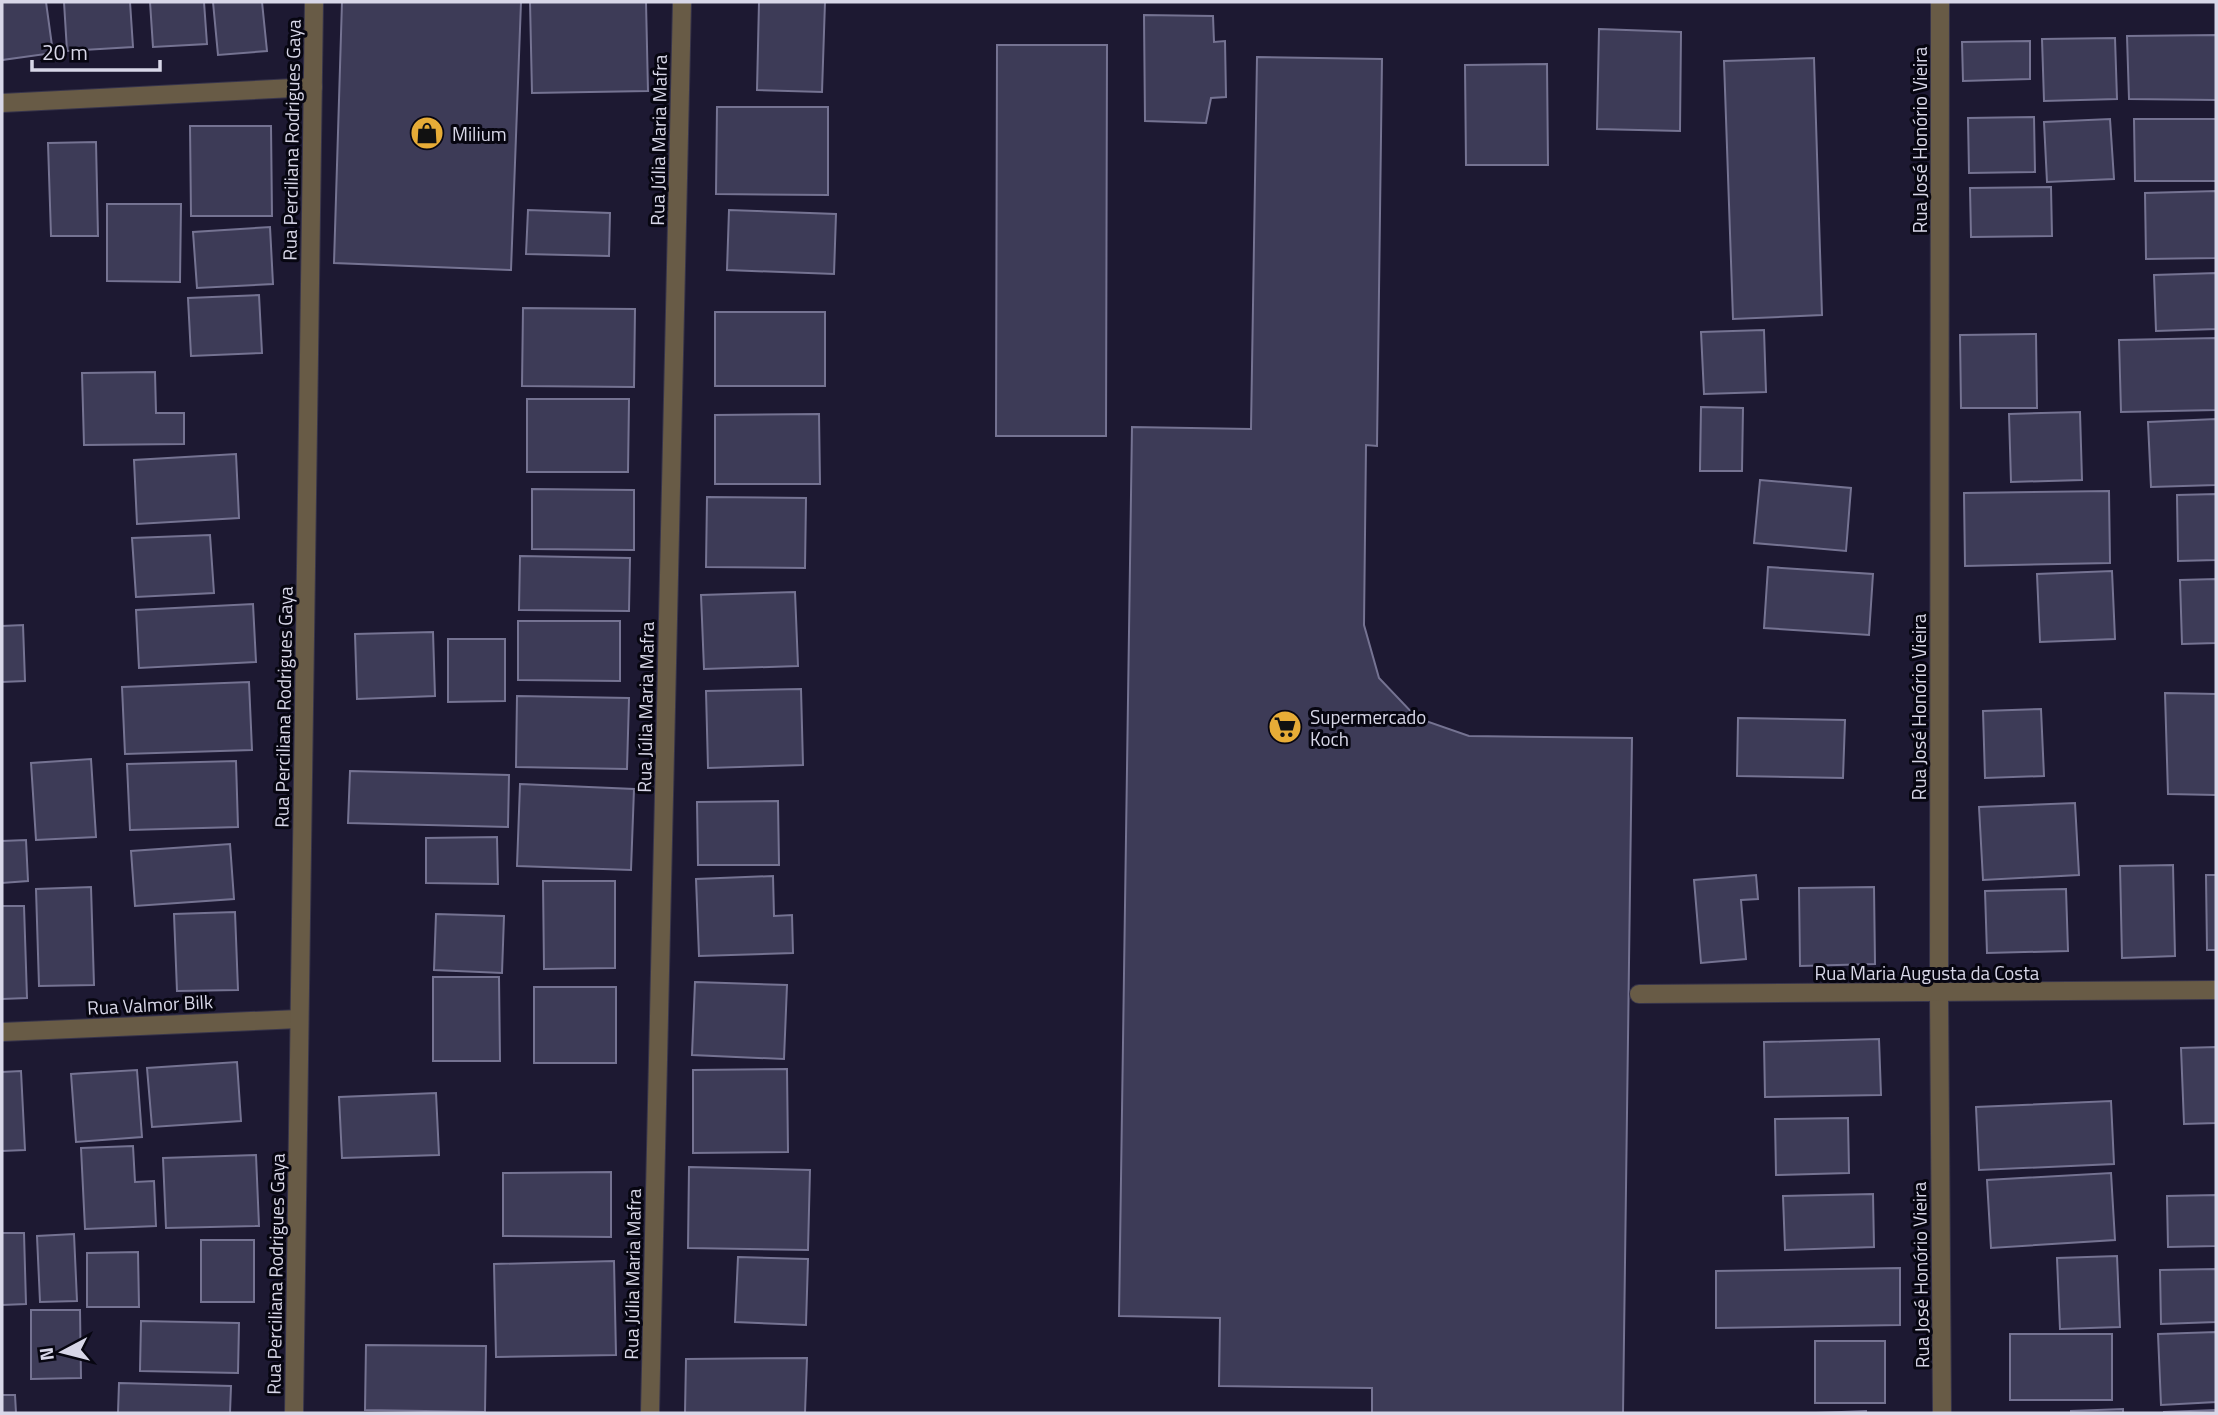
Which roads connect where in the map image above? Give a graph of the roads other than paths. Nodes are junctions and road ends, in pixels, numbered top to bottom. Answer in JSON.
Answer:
{"nodes":[{"id":1,"x":314,"y":2,"type":"edge"},
{"id":2,"x":682,"y":2,"type":"edge"},
{"id":3,"x":1940,"y":2,"type":"edge"},
{"id":4,"x":313,"y":87,"type":"junction"},
{"id":5,"x":2,"y":103,"type":"edge"},
{"id":6,"x":2216,"y":990,"type":"edge"},
{"id":7,"x":1938,"y":993,"type":"junction"},
{"id":8,"x":1639,"y":995,"type":"dead end"},
{"id":9,"x":299,"y":1019,"type":"junction"},
{"id":10,"x":2,"y":1032,"type":"edge"},
{"id":11,"x":294,"y":1413,"type":"edge"},
{"id":12,"x":650,"y":1413,"type":"edge"},
{"id":13,"x":1942,"y":1413,"type":"edge"}],
"edges":[{"from":1,"to":4,"type":"street","name":"Rua Perciliana Rodrigues Gaya"},
{"from":2,"to":12,"type":"street","name":"Rua Júlia Maria Mafra"},
{"from":3,"to":7,"type":"street","name":"Rua José Honório Vieira"},
{"from":4,"to":5,"type":"street"},
{"from":4,"to":9,"type":"street","name":"Rua Perciliana Rodrigues Gaya"},
{"from":6,"to":7,"type":"street","name":"Rua Maria Augusta da Costa"},
{"from":7,"to":8,"type":"street","name":"Rua Maria Augusta da Costa"},
{"from":7,"to":13,"type":"street","name":"Rua José Honório Vieira"},
{"from":9,"to":10,"type":"street","name":"Rua Valmor Bilk"},
{"from":9,"to":11,"type":"street","name":"Rua Perciliana Rodrigues Gaya"}]}
